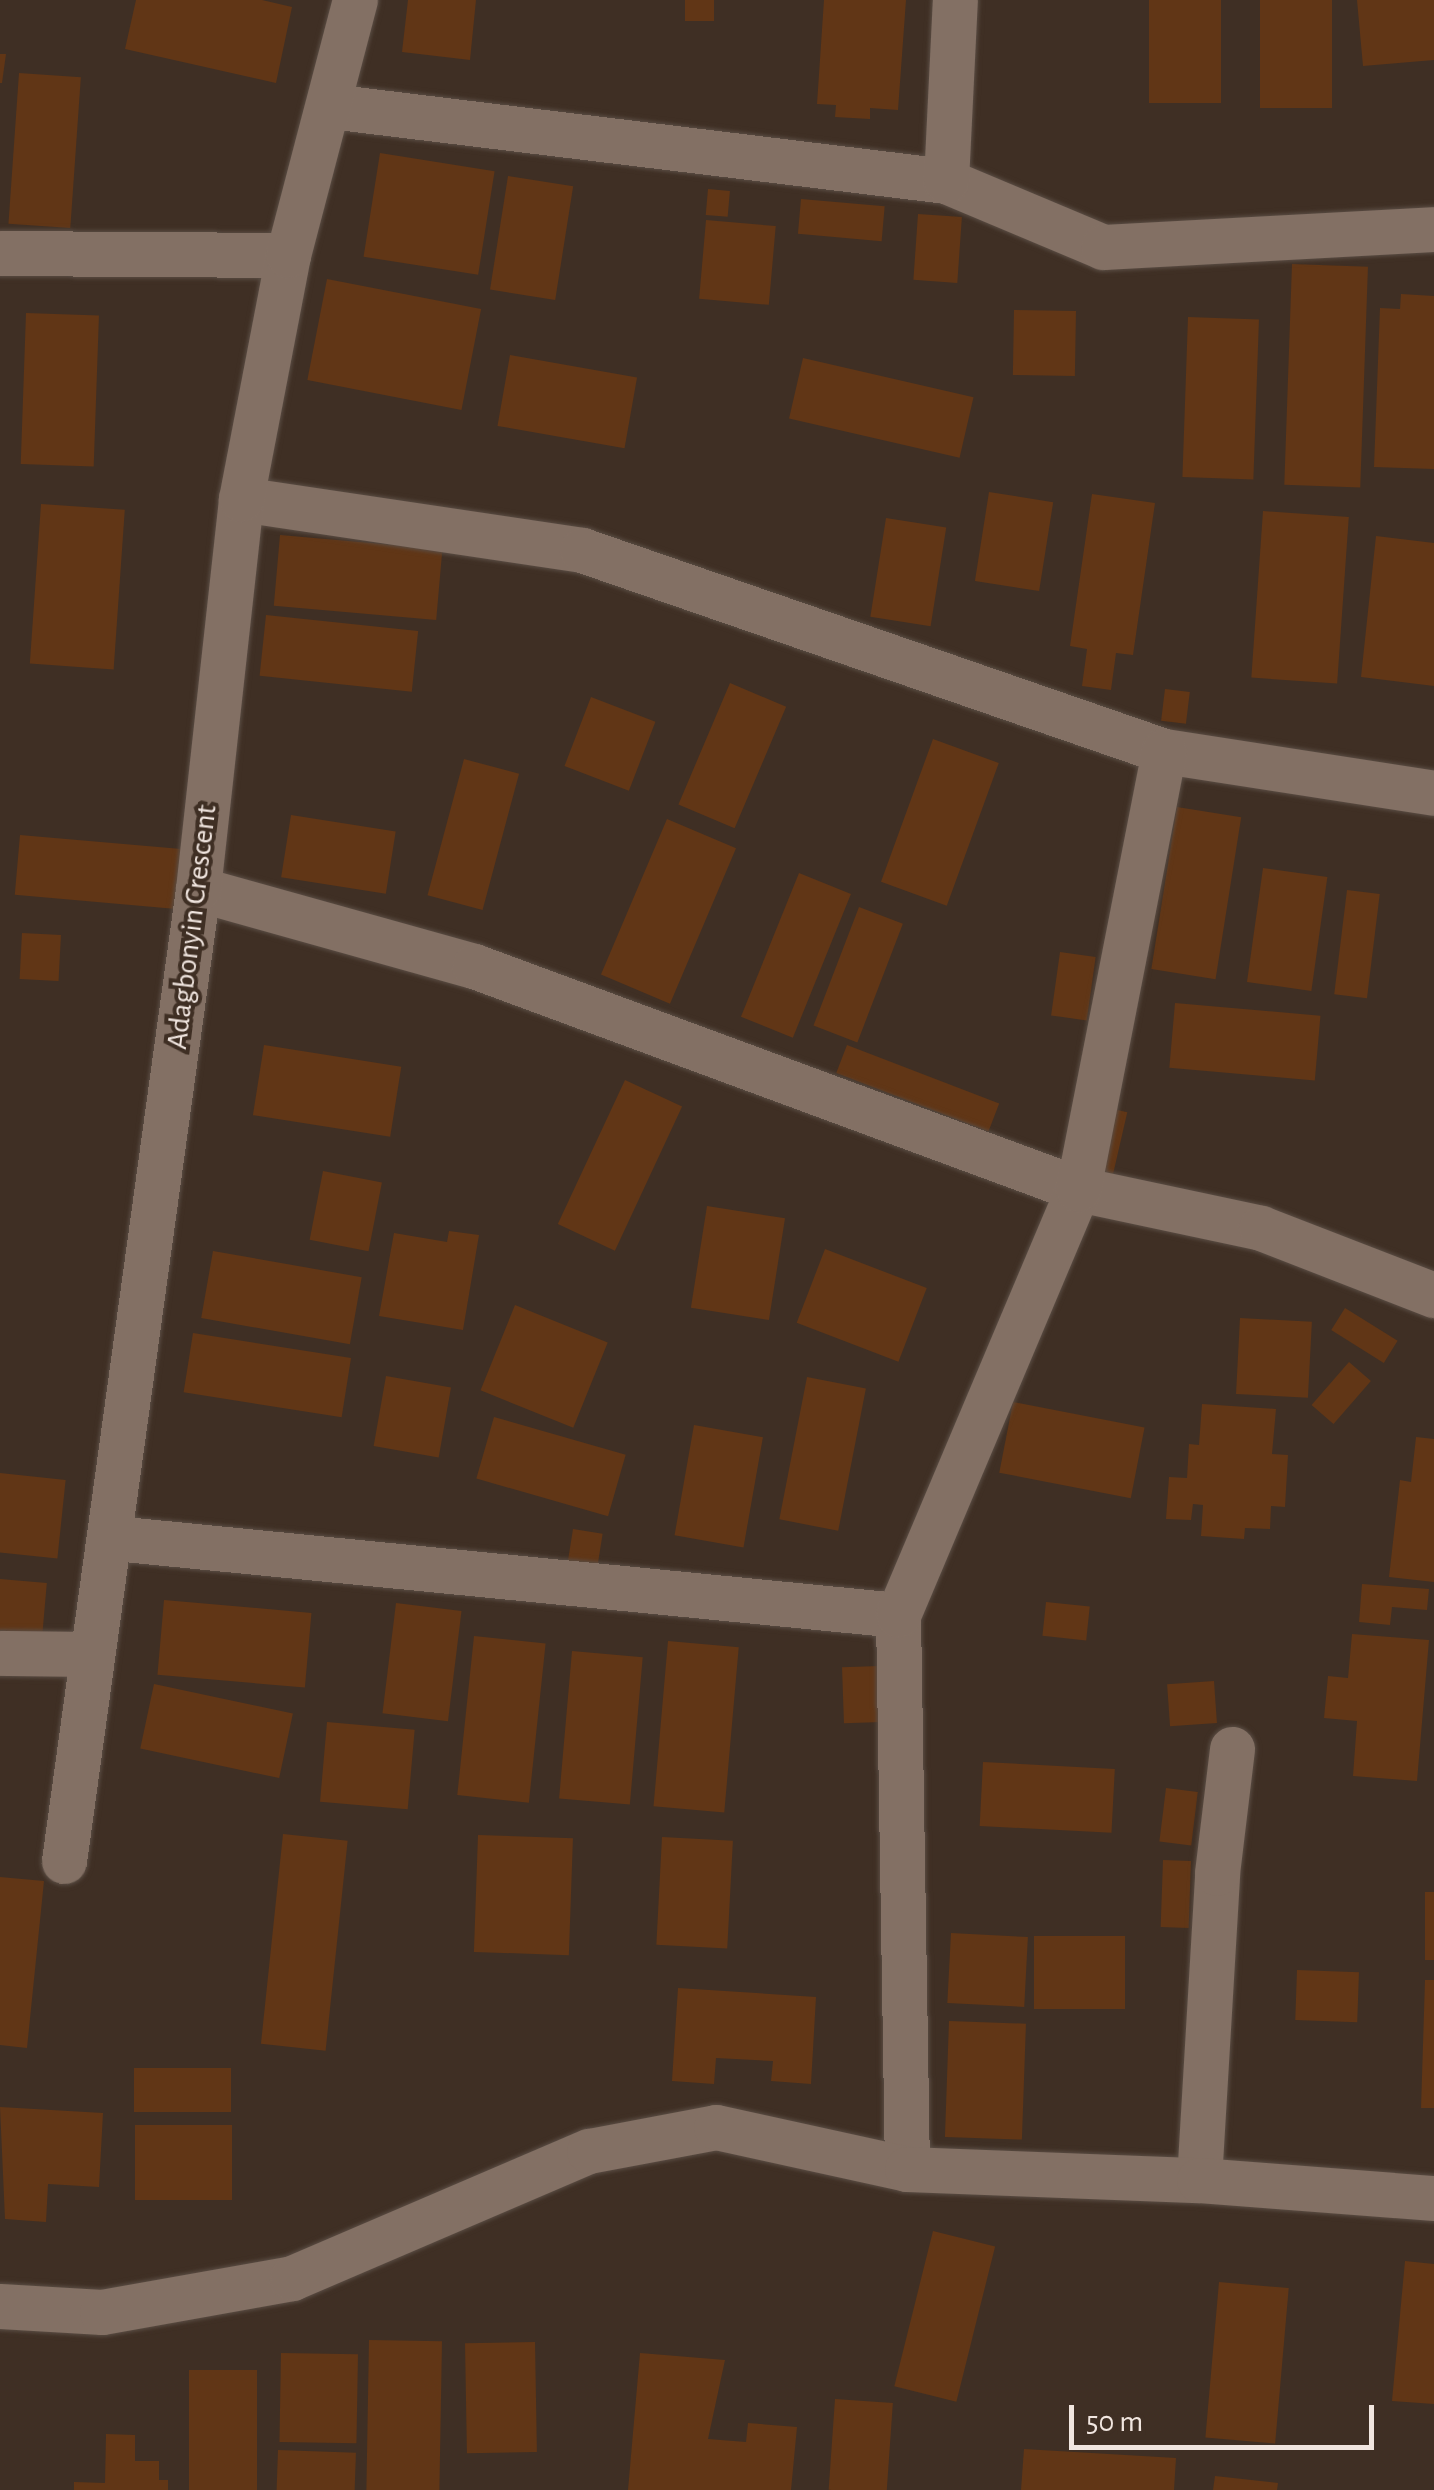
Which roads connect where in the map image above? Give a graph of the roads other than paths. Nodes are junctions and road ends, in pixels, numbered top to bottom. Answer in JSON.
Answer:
{"nodes":[{"id":1,"x":355,"y":0,"type":"edge"},
{"id":2,"x":955,"y":0,"type":"edge"},
{"id":3,"x":330,"y":106,"type":"junction"},
{"id":4,"x":946,"y":181,"type":"junction"},
{"id":5,"x":1434,"y":229,"type":"edge"},
{"id":6,"x":0,"y":253,"type":"edge"},
{"id":7,"x":288,"y":255,"type":"junction"},
{"id":8,"x":240,"y":499,"type":"junction"},
{"id":9,"x":1164,"y":751,"type":"junction"},
{"id":10,"x":1434,"y":794,"type":"edge"},
{"id":11,"x":198,"y":889,"type":"junction"},
{"id":12,"x":1078,"y":1189,"type":"junction"},
{"id":13,"x":1434,"y":1295,"type":"edge"},
{"id":14,"x":114,"y":1538,"type":"junction"},
{"id":15,"x":898,"y":1615,"type":"junction"},
{"id":16,"x":0,"y":1653,"type":"edge"},
{"id":17,"x":89,"y":1654,"type":"junction"},
{"id":18,"x":1232,"y":1749,"type":"dead end"},
{"id":19,"x":64,"y":1861,"type":"dead end"},
{"id":20,"x":907,"y":2170,"type":"junction"},
{"id":21,"x":1198,"y":2180,"type":"junction"},
{"id":22,"x":1434,"y":2198,"type":"edge"},
{"id":23,"x":0,"y":2306,"type":"edge"}],
"edges":[{"from":1,"to":3,"type":"street","name":"Adagbonyin Crescent"},
{"from":2,"to":4,"type":"street"},
{"from":3,"to":4,"type":"street"},
{"from":3,"to":7,"type":"street","name":"Adagbonyin Crescent"},
{"from":4,"to":5,"type":"street"},
{"from":6,"to":7,"type":"street"},
{"from":7,"to":8,"type":"street","name":"Adagbonyin Crescent"},
{"from":8,"to":9,"type":"street"},
{"from":8,"to":11,"type":"street","name":"Adagbonyin Crescent"},
{"from":9,"to":10,"type":"street"},
{"from":9,"to":12,"type":"street"},
{"from":11,"to":12,"type":"street"},
{"from":11,"to":14,"type":"street","name":"Adagbonyin Crescent"},
{"from":12,"to":13,"type":"street"},
{"from":12,"to":15,"type":"street"},
{"from":14,"to":15,"type":"street"},
{"from":14,"to":17,"type":"street","name":"Adagbonyin Crescent"},
{"from":15,"to":20,"type":"street"},
{"from":16,"to":17,"type":"street"},
{"from":17,"to":19,"type":"street","name":"Adagbonyin Crescent"},
{"from":18,"to":21,"type":"street"},
{"from":20,"to":21,"type":"street"},
{"from":20,"to":23,"type":"street"},
{"from":21,"to":22,"type":"street"}]}
